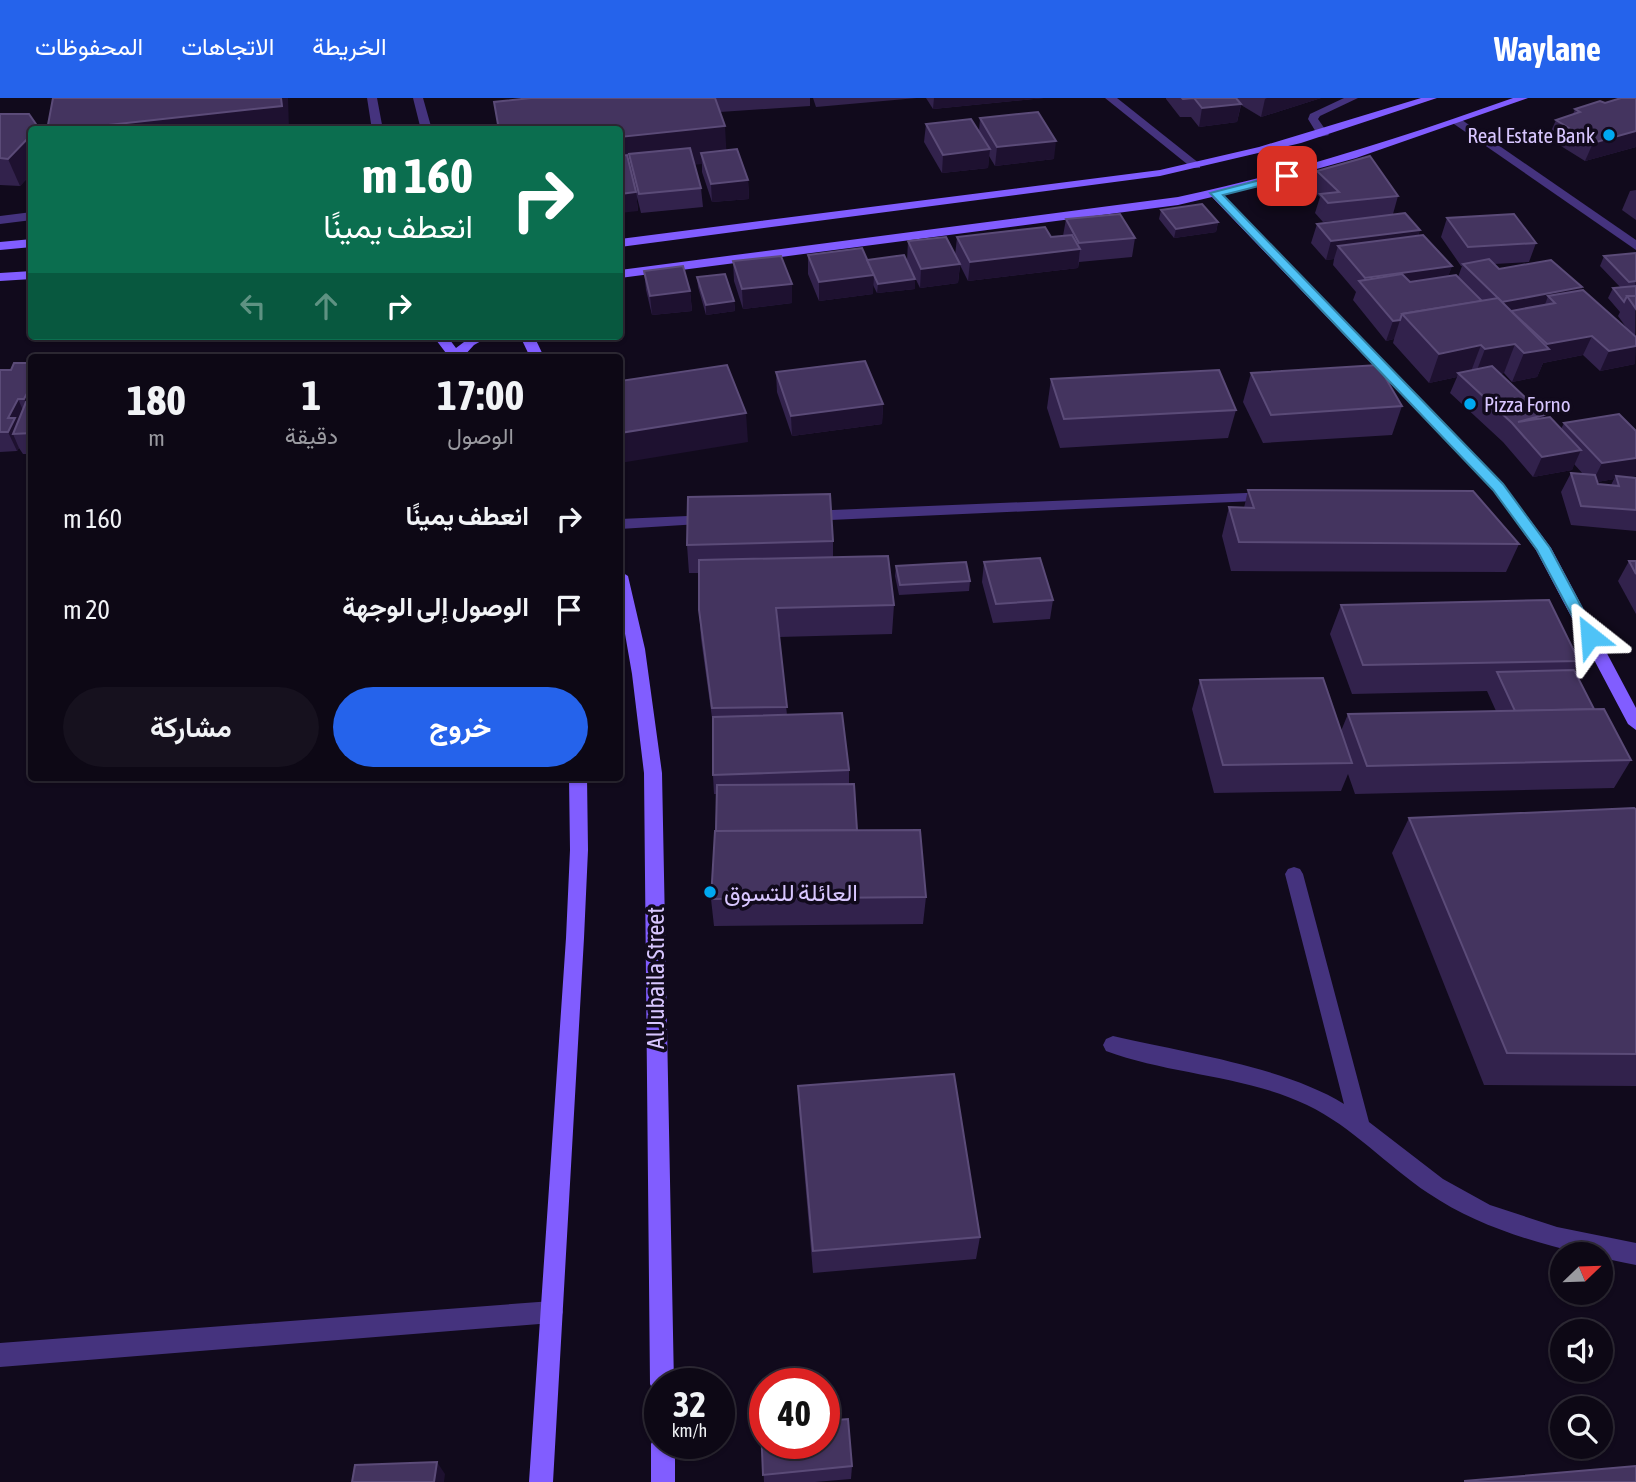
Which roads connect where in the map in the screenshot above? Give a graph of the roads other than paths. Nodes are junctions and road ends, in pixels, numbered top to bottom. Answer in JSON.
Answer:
{"nodes":[{"id":1,"x":372,"y":98,"type":"edge"},
{"id":2,"x":418,"y":98,"type":"edge"},
{"id":3,"x":1110,"y":98,"type":"edge"},
{"id":4,"x":1353,"y":98,"type":"edge"},
{"id":5,"x":1432,"y":98,"type":"edge"},
{"id":6,"x":1523,"y":98,"type":"edge"},
{"id":7,"x":1458,"y":122,"type":"junction"},
{"id":8,"x":377,"y":126,"type":"edge"},
{"id":9,"x":425,"y":126,"type":"edge"},
{"id":10,"x":1322,"y":135,"type":"junction"},
{"id":11,"x":1196,"y":166,"type":"junction"},
{"id":12,"x":1215,"y":193,"type":"junction"},
{"id":13,"x":28,"y":216,"type":"edge"},
{"id":14,"x":0,"y":220,"type":"edge"},
{"id":15,"x":28,"y":243,"type":"edge"},
{"id":16,"x":623,"y":243,"type":"edge"},
{"id":17,"x":0,"y":246,"type":"edge"},
{"id":18,"x":1636,"y":246,"type":"edge"},
{"id":19,"x":623,"y":274,"type":"edge"},
{"id":20,"x":28,"y":275,"type":"edge"},
{"id":21,"x":0,"y":277,"type":"edge"},
{"id":22,"x":443,"y":340,"type":"edge"},
{"id":23,"x":474,"y":340,"type":"edge"},
{"id":24,"x":454,"y":354,"type":"edge"},
{"id":25,"x":458,"y":354,"type":"edge"},
{"id":26,"x":1285,"y":497,"type":"edge"},
{"id":27,"x":786,"y":517,"type":"edge"},
{"id":28,"x":730,"y":520,"type":"edge"},
{"id":29,"x":623,"y":524,"type":"edge"},
{"id":30,"x":623,"y":591,"type":"edge"},
{"id":31,"x":1636,"y":724,"type":"edge"},
{"id":32,"x":578,"y":781,"type":"edge"},
{"id":33,"x":1294,"y":874,"type":"dead end"},
{"id":34,"x":1114,"y":1045,"type":"dead end"},
{"id":35,"x":1360,"y":1126,"type":"junction"},
{"id":36,"x":1636,"y":1254,"type":"edge"},
{"id":37,"x":552,"y":1312,"type":"junction"},
{"id":38,"x":0,"y":1355,"type":"edge"},
{"id":39,"x":662,"y":1368,"type":"edge"},
{"id":40,"x":663,"y":1459,"type":"edge"},
{"id":41,"x":541,"y":1482,"type":"edge"},
{"id":42,"x":663,"y":1482,"type":"edge"}],
"edges":[{"from":1,"to":8,"type":"street"},
{"from":2,"to":9,"type":"street"},
{"from":3,"to":11,"type":"street"},
{"from":4,"to":10,"type":"street"},
{"from":5,"to":10,"type":"main road"},
{"from":6,"to":7,"type":"main road"},
{"from":7,"to":12,"type":"main road"},
{"from":7,"to":18,"type":"street"},
{"from":10,"to":11,"type":"main road"},
{"from":11,"to":16,"type":"main road"},
{"from":12,"to":19,"type":"main road"},
{"from":12,"to":31,"type":"main road"},
{"from":13,"to":14,"type":"street"},
{"from":15,"to":17,"type":"main road"},
{"from":20,"to":21,"type":"main road"},
{"from":22,"to":24,"type":"main road"},
{"from":23,"to":25,"type":"main road"},
{"from":26,"to":27,"type":"street"},
{"from":28,"to":29,"type":"street"},
{"from":30,"to":39,"type":"main road","name":"Al Jubaila Street"},
{"from":32,"to":37,"type":"main road"},
{"from":33,"to":35,"type":"street"},
{"from":34,"to":35,"type":"street"},
{"from":35,"to":36,"type":"street"},
{"from":37,"to":38,"type":"street"},
{"from":37,"to":41,"type":"main road"},
{"from":40,"to":42,"type":"main road"}]}
